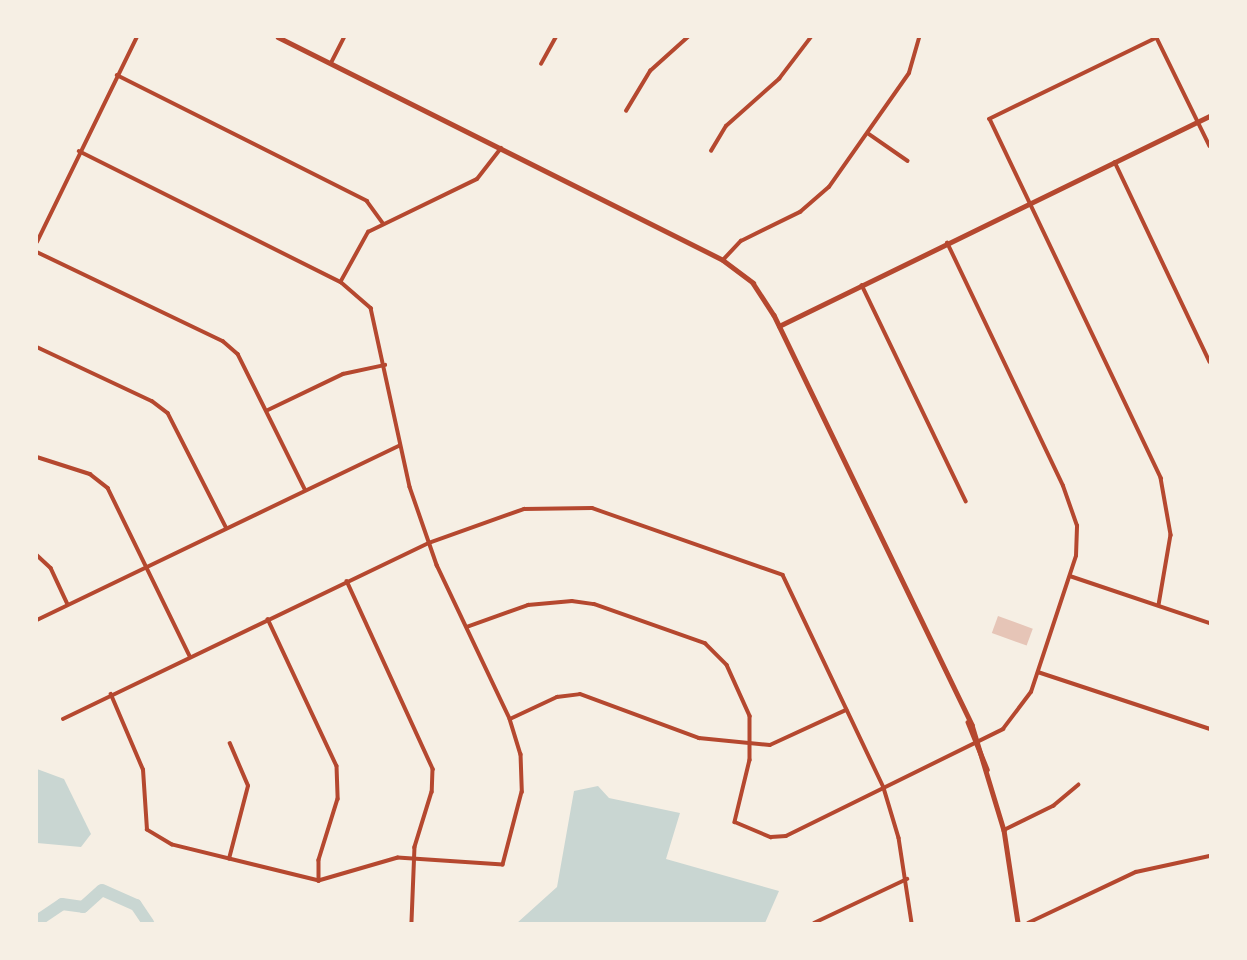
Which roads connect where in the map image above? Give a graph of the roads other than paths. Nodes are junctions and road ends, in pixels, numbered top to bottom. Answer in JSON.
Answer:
{"nodes":[{"id":1,"x":137,"y":37,"type":"edge"},
{"id":2,"x":278,"y":37,"type":"edge"},
{"id":3,"x":344,"y":37,"type":"edge"},
{"id":4,"x":556,"y":37,"type":"edge"},
{"id":5,"x":688,"y":37,"type":"edge"},
{"id":6,"x":811,"y":37,"type":"edge"},
{"id":7,"x":919,"y":37,"type":"edge"},
{"id":8,"x":1156,"y":38,"type":"edge"},
{"id":9,"x":331,"y":63,"type":"junction"},
{"id":10,"x":541,"y":64,"type":"dead end"},
{"id":11,"x":117,"y":75,"type":"junction"},
{"id":12,"x":626,"y":111,"type":"dead end"},
{"id":13,"x":1210,"y":116,"type":"edge"},
{"id":14,"x":1199,"y":122,"type":"junction"},
{"id":15,"x":869,"y":133,"type":"junction"},
{"id":16,"x":1210,"y":146,"type":"edge"},
{"id":17,"x":501,"y":148,"type":"junction"},
{"id":18,"x":79,"y":151,"type":"junction"},
{"id":19,"x":711,"y":151,"type":"dead end"},
{"id":20,"x":908,"y":160,"type":"dead end"},
{"id":21,"x":1115,"y":162,"type":"junction"},
{"id":22,"x":1031,"y":202,"type":"junction"},
{"id":23,"x":383,"y":223,"type":"junction"},
{"id":24,"x":37,"y":242,"type":"edge"},
{"id":25,"x":947,"y":243,"type":"junction"},
{"id":26,"x":37,"y":252,"type":"edge"},
{"id":27,"x":723,"y":260,"type":"junction"},
{"id":28,"x":341,"y":282,"type":"junction"},
{"id":29,"x":862,"y":285,"type":"junction"},
{"id":30,"x":779,"y":326,"type":"junction"},
{"id":31,"x":37,"y":347,"type":"edge"},
{"id":32,"x":1210,"y":362,"type":"edge"},
{"id":33,"x":385,"y":365,"type":"junction"},
{"id":34,"x":268,"y":410,"type":"junction"},
{"id":35,"x":399,"y":446,"type":"junction"},
{"id":36,"x":37,"y":457,"type":"edge"},
{"id":37,"x":305,"y":489,"type":"junction"},
{"id":38,"x":966,"y":501,"type":"dead end"},
{"id":39,"x":226,"y":527,"type":"junction"},
{"id":40,"x":429,"y":543,"type":"junction"},
{"id":41,"x":37,"y":555,"type":"edge"},
{"id":42,"x":148,"y":566,"type":"junction"},
{"id":43,"x":1070,"y":576,"type":"junction"},
{"id":44,"x":348,"y":581,"type":"junction"},
{"id":45,"x":68,"y":604,"type":"junction"},
{"id":46,"x":1159,"y":605,"type":"junction"},
{"id":47,"x":268,"y":619,"type":"junction"},
{"id":48,"x":37,"y":620,"type":"edge"},
{"id":49,"x":1210,"y":623,"type":"edge"},
{"id":50,"x":467,"y":627,"type":"junction"},
{"id":51,"x":190,"y":656,"type":"junction"},
{"id":52,"x":1038,"y":672,"type":"junction"},
{"id":53,"x":111,"y":695,"type":"junction"},
{"id":54,"x":846,"y":710,"type":"junction"},
{"id":55,"x":63,"y":719,"type":"dead end"},
{"id":56,"x":510,"y":719,"type":"junction"},
{"id":57,"x":1210,"y":729,"type":"edge"},
{"id":58,"x":230,"y":744,"type":"dead end"},
{"id":59,"x":751,"y":744,"type":"junction"},
{"id":60,"x":977,"y":744,"type":"junction"},
{"id":61,"x":1078,"y":785,"type":"dead end"},
{"id":62,"x":884,"y":788,"type":"junction"},
{"id":63,"x":1004,"y":830,"type":"junction"},
{"id":64,"x":1210,"y":856,"type":"edge"},
{"id":65,"x":229,"y":859,"type":"junction"},
{"id":66,"x":414,"y":859,"type":"junction"},
{"id":67,"x":907,"y":879,"type":"junction"},
{"id":68,"x":319,"y":881,"type":"junction"},
{"id":69,"x":412,"y":923,"type":"edge"},
{"id":70,"x":814,"y":923,"type":"edge"},
{"id":71,"x":912,"y":923,"type":"edge"},
{"id":72,"x":1018,"y":923,"type":"edge"},
{"id":73,"x":1028,"y":923,"type":"edge"}],
"edges":[{"from":1,"to":11,"type":"street"},
{"from":2,"to":9,"type":"street"},
{"from":3,"to":9,"type":"street"},
{"from":4,"to":10,"type":"street"},
{"from":5,"to":12,"type":"street"},
{"from":6,"to":19,"type":"street"},
{"from":7,"to":15,"type":"street"},
{"from":8,"to":14,"type":"street"},
{"from":8,"to":22,"type":"street"},
{"from":9,"to":17,"type":"street"},
{"from":11,"to":18,"type":"street"},
{"from":11,"to":23,"type":"street"},
{"from":13,"to":14,"type":"street"},
{"from":14,"to":16,"type":"street"},
{"from":14,"to":21,"type":"street"},
{"from":15,"to":20,"type":"street"},
{"from":15,"to":27,"type":"street"},
{"from":17,"to":23,"type":"street"},
{"from":17,"to":27,"type":"street"},
{"from":18,"to":24,"type":"street"},
{"from":18,"to":28,"type":"street"},
{"from":21,"to":22,"type":"street"},
{"from":21,"to":32,"type":"street"},
{"from":22,"to":25,"type":"street"},
{"from":22,"to":46,"type":"street"},
{"from":23,"to":28,"type":"street"},
{"from":25,"to":29,"type":"street"},
{"from":25,"to":43,"type":"street"},
{"from":26,"to":34,"type":"street"},
{"from":27,"to":30,"type":"street"},
{"from":28,"to":33,"type":"street"},
{"from":29,"to":30,"type":"street"},
{"from":29,"to":38,"type":"street"},
{"from":30,"to":60,"type":"street"},
{"from":31,"to":39,"type":"street"},
{"from":33,"to":34,"type":"street"},
{"from":33,"to":35,"type":"street"},
{"from":34,"to":37,"type":"street"},
{"from":35,"to":37,"type":"street"},
{"from":35,"to":40,"type":"street"},
{"from":36,"to":42,"type":"street"},
{"from":37,"to":39,"type":"street"},
{"from":39,"to":42,"type":"street"},
{"from":40,"to":44,"type":"street"},
{"from":40,"to":50,"type":"street"},
{"from":40,"to":54,"type":"street"},
{"from":41,"to":45,"type":"street"},
{"from":42,"to":45,"type":"street"},
{"from":42,"to":51,"type":"street"},
{"from":43,"to":46,"type":"street"},
{"from":43,"to":52,"type":"street"},
{"from":44,"to":47,"type":"street"},
{"from":44,"to":66,"type":"street"},
{"from":45,"to":48,"type":"street"},
{"from":46,"to":49,"type":"street"},
{"from":47,"to":51,"type":"street"},
{"from":47,"to":68,"type":"street"},
{"from":50,"to":56,"type":"street"},
{"from":50,"to":59,"type":"street"},
{"from":51,"to":53,"type":"street"},
{"from":52,"to":57,"type":"street"},
{"from":52,"to":60,"type":"street"},
{"from":53,"to":55,"type":"street"},
{"from":53,"to":65,"type":"street"},
{"from":54,"to":59,"type":"street"},
{"from":54,"to":62,"type":"street"},
{"from":56,"to":59,"type":"street"},
{"from":56,"to":66,"type":"street"},
{"from":58,"to":65,"type":"street"},
{"from":59,"to":62,"type":"street"},
{"from":60,"to":62,"type":"street"},
{"from":60,"to":63,"type":"street"},
{"from":61,"to":63,"type":"street"},
{"from":62,"to":67,"type":"street"},
{"from":63,"to":72,"type":"street"},
{"from":64,"to":73,"type":"street"},
{"from":65,"to":68,"type":"street"},
{"from":66,"to":68,"type":"street"},
{"from":66,"to":69,"type":"street"},
{"from":67,"to":70,"type":"street"},
{"from":67,"to":71,"type":"street"}]}
